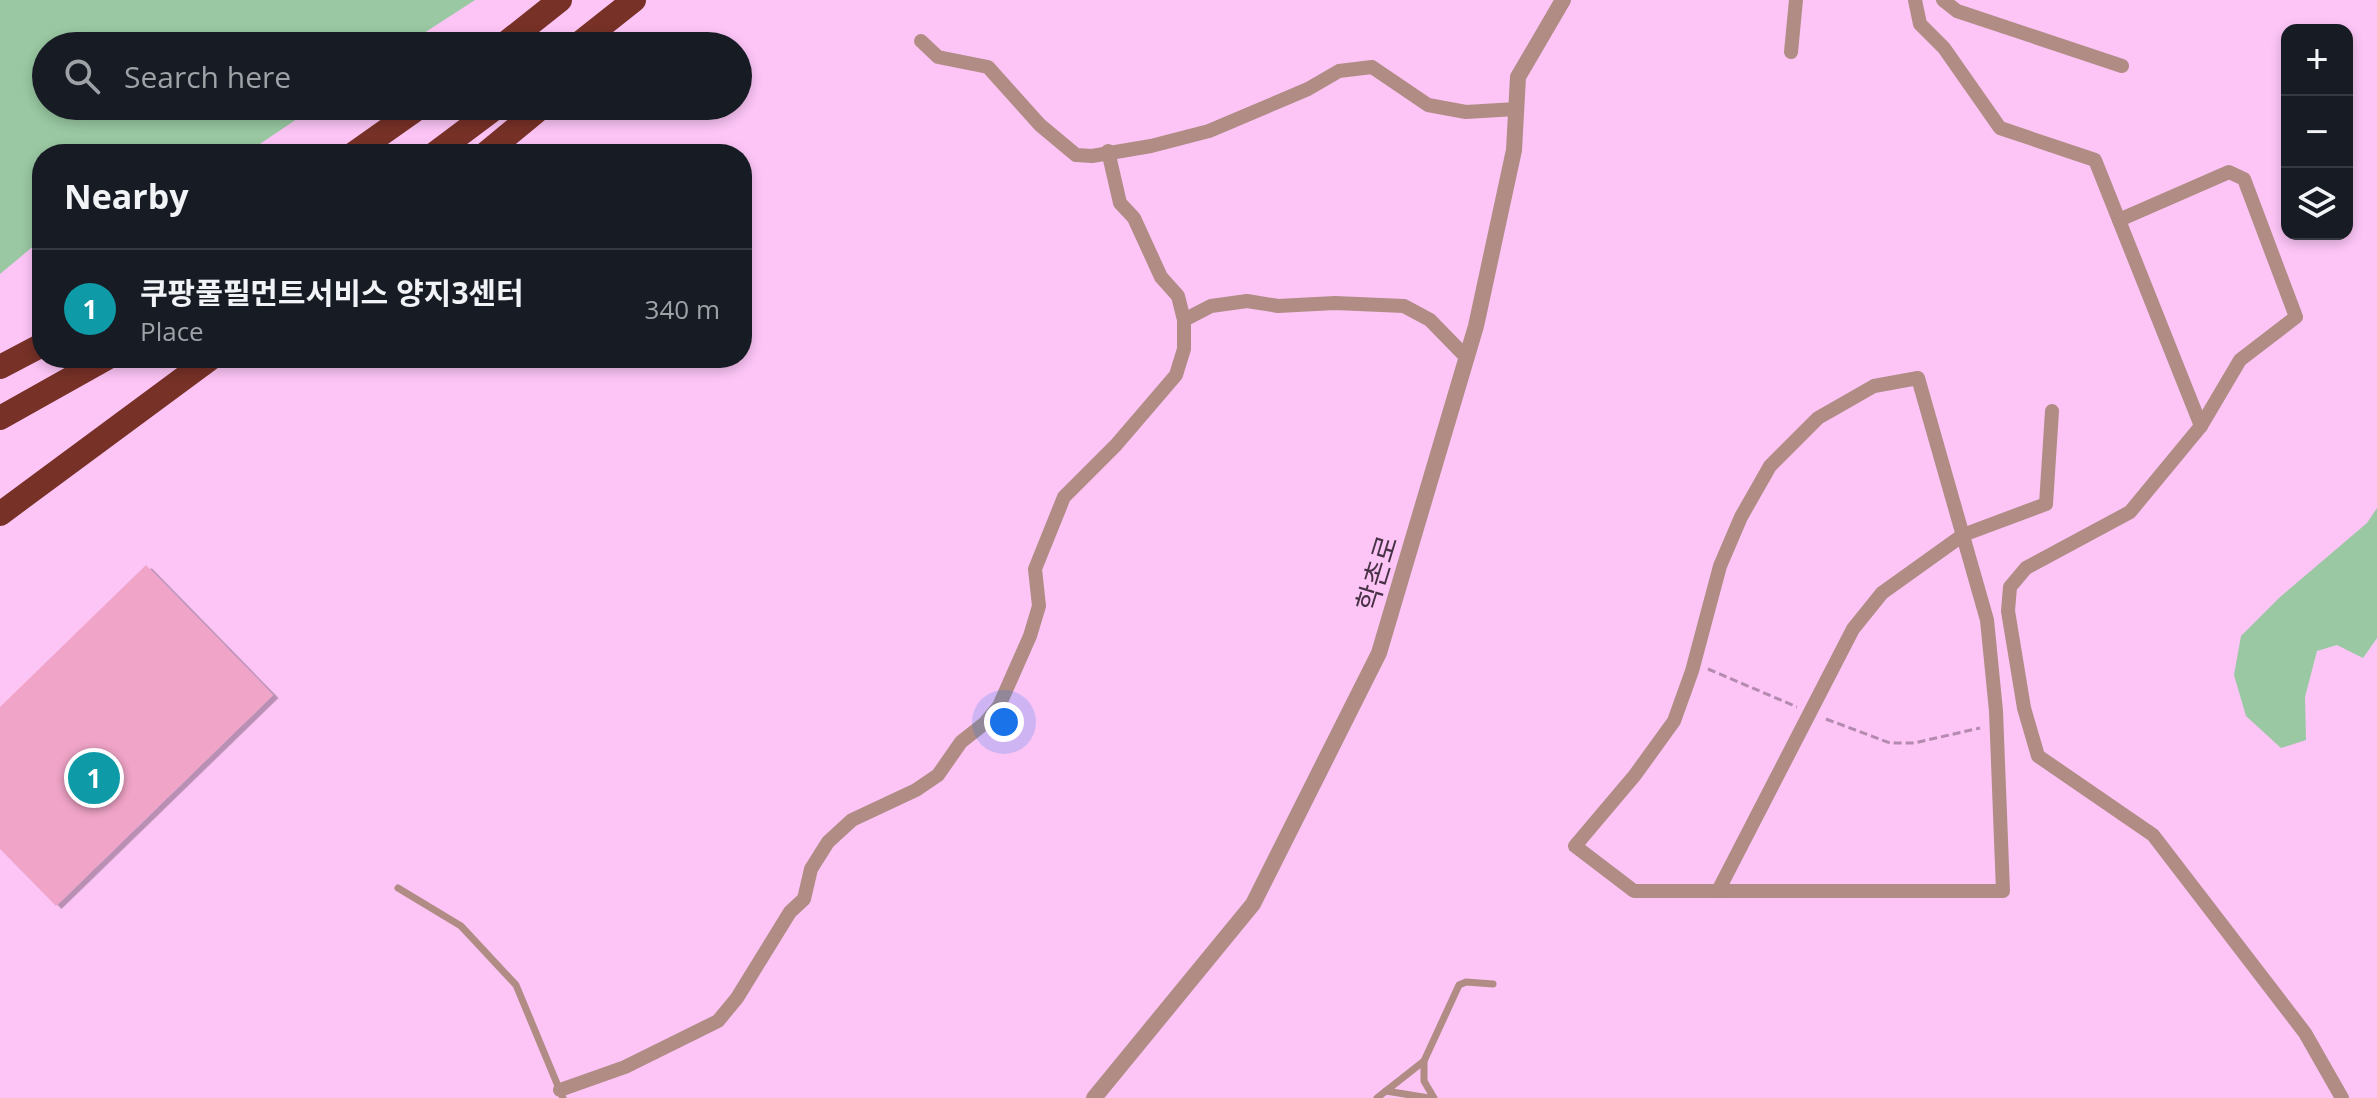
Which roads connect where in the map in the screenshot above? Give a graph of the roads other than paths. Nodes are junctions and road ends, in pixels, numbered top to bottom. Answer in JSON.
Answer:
{"nodes":[{"id":1,"x":560,"y":0,"type":"edge"},
{"id":2,"x":634,"y":0,"type":"edge"},
{"id":3,"x":649,"y":0,"type":"edge"},
{"id":4,"x":1563,"y":0,"type":"edge"},
{"id":5,"x":1796,"y":0,"type":"edge"},
{"id":6,"x":1915,"y":0,"type":"edge"},
{"id":7,"x":1943,"y":0,"type":"edge"},
{"id":8,"x":520,"y":32,"type":"edge"},
{"id":9,"x":594,"y":32,"type":"edge"},
{"id":10,"x":618,"y":32,"type":"edge"},
{"id":11,"x":921,"y":41,"type":"dead end"},
{"id":12,"x":1791,"y":52,"type":"dead end"},
{"id":13,"x":2122,"y":66,"type":"dead end"},
{"id":14,"x":1516,"y":109,"type":"junction"},
{"id":15,"x":401,"y":120,"type":"edge"},
{"id":16,"x":479,"y":120,"type":"edge"},
{"id":17,"x":526,"y":120,"type":"edge"},
{"id":18,"x":367,"y":144,"type":"edge"},
{"id":19,"x":447,"y":144,"type":"edge"},
{"id":20,"x":497,"y":144,"type":"edge"},
{"id":21,"x":1108,"y":151,"type":"junction"},
{"id":22,"x":2119,"y":220,"type":"junction"},
{"id":23,"x":1184,"y":320,"type":"junction"},
{"id":24,"x":32,"y":350,"type":"edge"},
{"id":25,"x":1467,"y":358,"type":"junction"},
{"id":26,"x":0,"y":367,"type":"edge"},
{"id":27,"x":89,"y":368,"type":"edge"},
{"id":28,"x":197,"y":368,"type":"edge"},
{"id":29,"x":2052,"y":411,"type":"dead end"},
{"id":30,"x":0,"y":418,"type":"edge"},
{"id":31,"x":2201,"y":426,"type":"junction"},
{"id":32,"x":0,"y":514,"type":"edge"},
{"id":33,"x":1963,"y":535,"type":"junction"},
{"id":34,"x":2024,"y":708,"type":"junction"},
{"id":35,"x":1996,"y":718,"type":"junction"},
{"id":36,"x":398,"y":888,"type":"dead end"},
{"id":37,"x":1718,"y":891,"type":"junction"},
{"id":38,"x":1493,"y":984,"type":"dead end"},
{"id":39,"x":1424,"y":1061,"type":"junction"},
{"id":40,"x":1386,"y":1091,"type":"junction"},
{"id":41,"x":562,"y":1094,"type":"edge"},
{"id":42,"x":1094,"y":1098,"type":"edge"},
{"id":43,"x":1377,"y":1098,"type":"edge"},
{"id":44,"x":1431,"y":1098,"type":"edge"},
{"id":45,"x":2342,"y":1098,"type":"edge"}],
"edges":[{"from":1,"to":8,"type":"highway"},
{"from":2,"to":9,"type":"highway"},
{"from":3,"to":10,"type":"highway"},
{"from":4,"to":14,"type":"street","name":"학촌로"},
{"from":5,"to":12,"type":"street"},
{"from":6,"to":22,"type":"street"},
{"from":7,"to":13,"type":"street"},
{"from":11,"to":21,"type":"street"},
{"from":14,"to":21,"type":"street"},
{"from":14,"to":25,"type":"street","name":"학촌로"},
{"from":15,"to":18,"type":"highway"},
{"from":16,"to":19,"type":"highway"},
{"from":17,"to":20,"type":"highway"},
{"from":21,"to":23,"type":"street"},
{"from":22,"to":31,"type":"street"},
{"from":22,"to":31,"type":"street"},
{"from":23,"to":25,"type":"street"},
{"from":23,"to":41,"type":"street"},
{"from":24,"to":26,"type":"highway"},
{"from":25,"to":42,"type":"street","name":"학촌로"},
{"from":27,"to":30,"type":"highway"},
{"from":28,"to":32,"type":"highway"},
{"from":29,"to":33,"type":"street"},
{"from":31,"to":34,"type":"street"},
{"from":33,"to":35,"type":"street"},
{"from":33,"to":37,"type":"street"},
{"from":33,"to":37,"type":"street"},
{"from":34,"to":35,"type":"street"},
{"from":34,"to":45,"type":"street"},
{"from":35,"to":37,"type":"street"},
{"from":36,"to":41,"type":"lane"},
{"from":38,"to":39,"type":"lane"},
{"from":39,"to":40,"type":"lane"},
{"from":39,"to":44,"type":"lane"},
{"from":40,"to":43,"type":"lane"},
{"from":40,"to":44,"type":"lane"}]}
